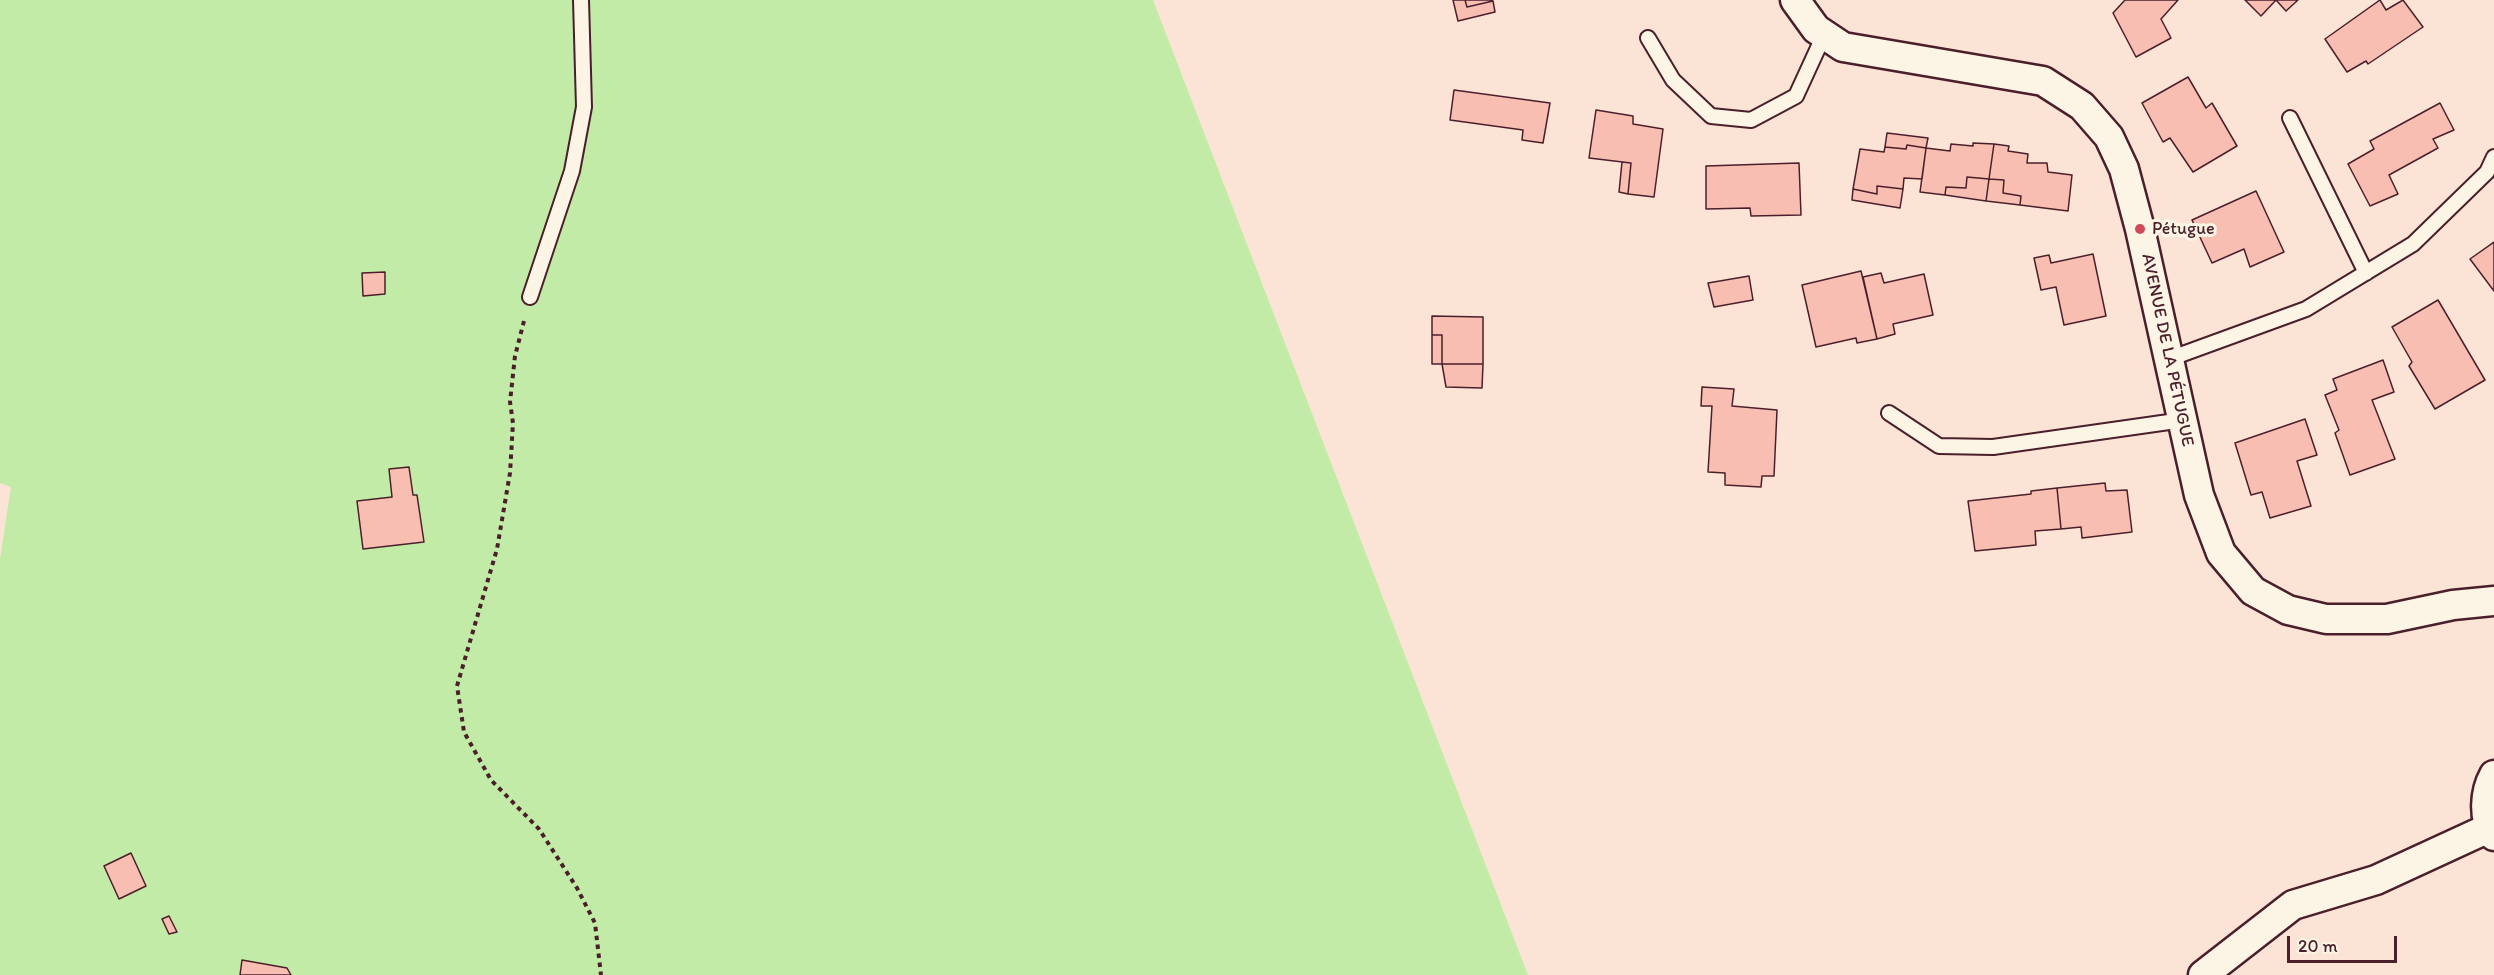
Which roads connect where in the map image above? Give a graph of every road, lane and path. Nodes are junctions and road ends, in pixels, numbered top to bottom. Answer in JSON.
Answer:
{"nodes":[{"id":1,"x":581,"y":0,"type":"edge"},
{"id":2,"x":1795,"y":0,"type":"edge"},
{"id":3,"x":1824,"y":34,"type":"junction"},
{"id":4,"x":1648,"y":38,"type":"dead end"},
{"id":5,"x":2290,"y":118,"type":"dead end"},
{"id":6,"x":2494,"y":156,"type":"edge"},
{"id":7,"x":2366,"y":273,"type":"junction"},
{"id":8,"x":530,"y":297,"type":"joint"},
{"id":9,"x":2169,"y":359,"type":"junction"},
{"id":10,"x":1889,"y":413,"type":"dead end"},
{"id":11,"x":2183,"y":420,"type":"junction"},
{"id":12,"x":2494,"y":601,"type":"edge"},
{"id":13,"x":2494,"y":775,"type":"edge"},
{"id":14,"x":2492,"y":832,"type":"edge"},
{"id":15,"x":601,"y":975,"type":"edge"},
{"id":16,"x":2203,"y":975,"type":"edge"}],
"edges":[{"from":1,"to":8,"type":"lane"},
{"from":2,"to":3,"type":"street","name":"AVENUE DE LA PÉTUGUE"},
{"from":3,"to":4,"type":"lane"},
{"from":3,"to":9,"type":"street","name":"AVENUE DE LA PÉTUGUE"},
{"from":5,"to":7,"type":"lane"},
{"from":6,"to":7,"type":"lane"},
{"from":7,"to":9,"type":"lane"},
{"from":8,"to":15,"type":"path"},
{"from":9,"to":11,"type":"street","name":"AVENUE DE LA PÉTUGUE"},
{"from":10,"to":11,"type":"lane"},
{"from":11,"to":12,"type":"street","name":"AVENUE DE LA PÉTUGUE"},
{"from":13,"to":14,"type":"street"},
{"from":14,"to":16,"type":"street"}]}
